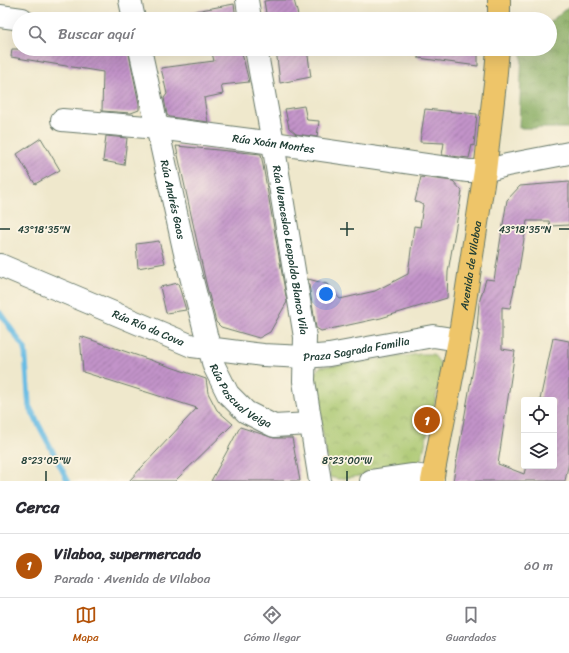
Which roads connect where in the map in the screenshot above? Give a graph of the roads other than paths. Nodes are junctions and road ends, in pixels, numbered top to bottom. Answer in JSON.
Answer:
{"nodes":[{"id":1,"x":130,"y":0,"type":"edge"},
{"id":2,"x":247,"y":0,"type":"edge"},
{"id":3,"x":500,"y":0,"type":"edge"},
{"id":4,"x":133,"y":12,"type":"edge"},
{"id":5,"x":249,"y":12,"type":"edge"},
{"id":6,"x":499,"y":12,"type":"edge"},
{"id":7,"x":0,"y":16,"type":"edge"},
{"id":8,"x":12,"y":18,"type":"edge"},
{"id":9,"x":142,"y":56,"type":"edge"},
{"id":10,"x":257,"y":56,"type":"edge"},
{"id":11,"x":497,"y":56,"type":"edge"},
{"id":12,"x":62,"y":120,"type":"dead end"},
{"id":13,"x":158,"y":128,"type":"junction"},
{"id":14,"x":273,"y":143,"type":"junction"},
{"id":15,"x":569,"y":153,"type":"edge"},
{"id":16,"x":485,"y":171,"type":"junction"},
{"id":17,"x":0,"y":265,"type":"edge"},
{"id":18,"x":459,"y":340,"type":"junction"},
{"id":19,"x":209,"y":350,"type":"junction"},
{"id":20,"x":305,"y":358,"type":"junction"},
{"id":21,"x":310,"y":424,"type":"junction"},
{"id":22,"x":433,"y":480,"type":"edge"},
{"id":23,"x":320,"y":481,"type":"edge"},
{"id":24,"x":371,"y":481,"type":"edge"}],
"edges":[{"from":1,"to":4,"type":"street"},
{"from":2,"to":5,"type":"street"},
{"from":3,"to":6,"type":"highway"},
{"from":7,"to":8,"type":"street"},
{"from":9,"to":13,"type":"street","name":"Rúa Andrés Gaos"},
{"from":10,"to":14,"type":"street","name":"Rúa Wenceslao Leopoldo Blanco Vila"},
{"from":11,"to":16,"type":"highway","name":"Avenida de Vilaboa"},
{"from":12,"to":13,"type":"street","name":"Rúa Xoán Montes"},
{"from":13,"to":14,"type":"street","name":"Rúa Xoán Montes"},
{"from":13,"to":19,"type":"street","name":"Rúa Andrés Gaos"},
{"from":14,"to":16,"type":"street","name":"Rúa Xoán Montes"},
{"from":14,"to":20,"type":"street","name":"Rúa Wenceslao Leopoldo Blanco Vila"},
{"from":15,"to":16,"type":"street","name":"Rúa Xoán Montes"},
{"from":16,"to":18,"type":"highway","name":"Avenida de Vilaboa"},
{"from":17,"to":19,"type":"street","name":"Rúa Río da Cova"},
{"from":18,"to":20,"type":"street","name":"Praza Sagrada Familia"},
{"from":18,"to":22,"type":"highway","name":"Avenida de Vilaboa"},
{"from":19,"to":20,"type":"street","name":"Rúa Río da Cova"},
{"from":19,"to":21,"type":"street","name":"Rúa Pascual Veiga"},
{"from":20,"to":21,"type":"street","name":"Praza Sagrada Familia"},
{"from":21,"to":23,"type":"street","name":"Praza Sagrada Familia"},
{"from":22,"to":24,"type":"street"}]}
